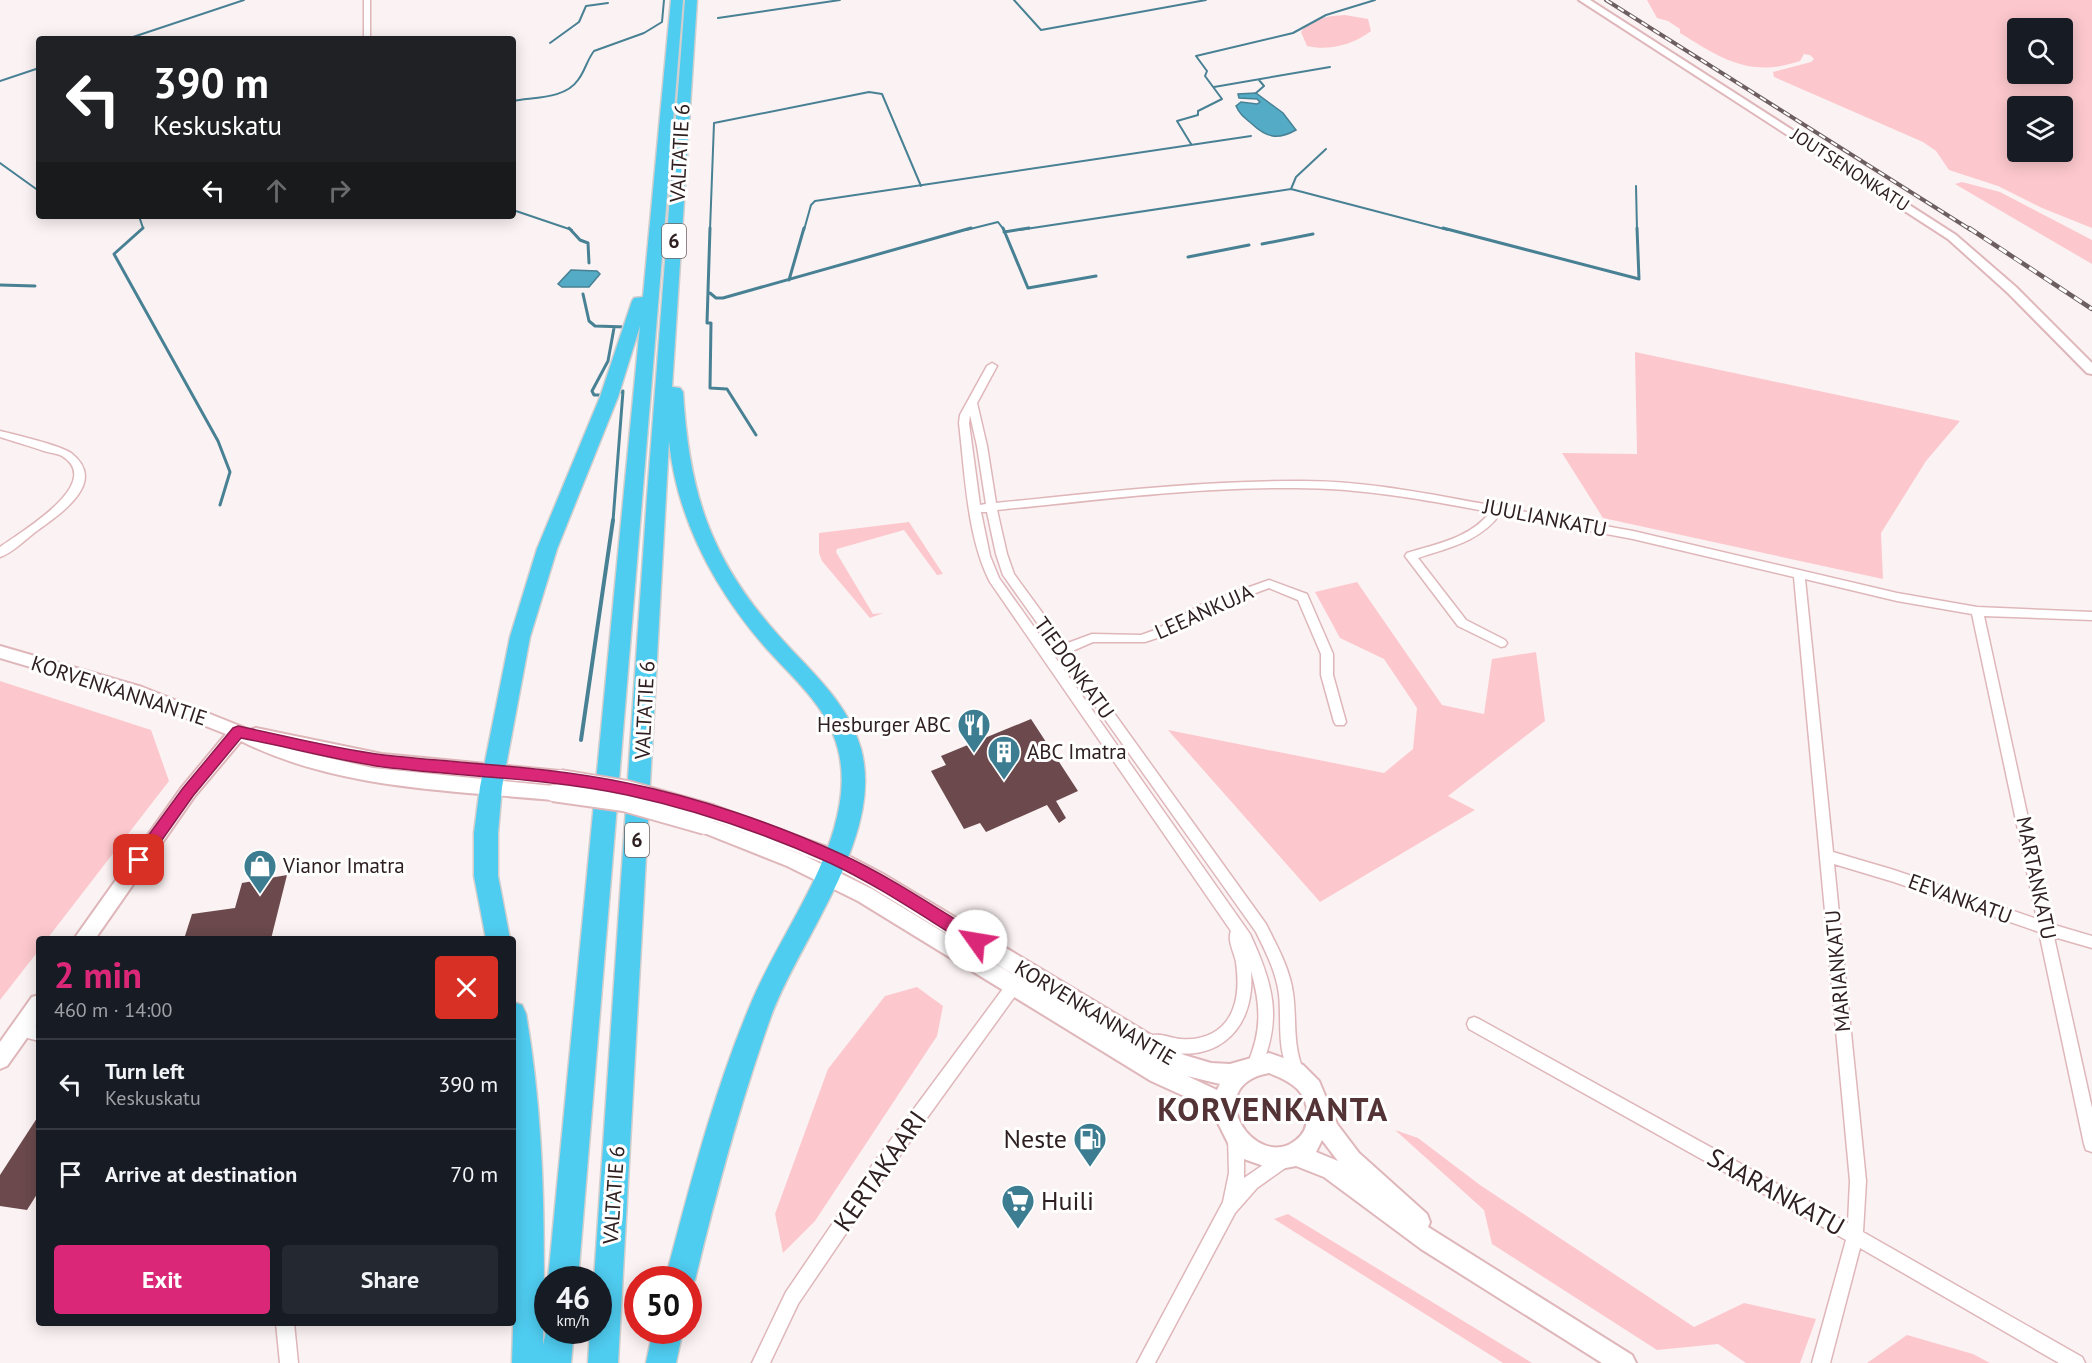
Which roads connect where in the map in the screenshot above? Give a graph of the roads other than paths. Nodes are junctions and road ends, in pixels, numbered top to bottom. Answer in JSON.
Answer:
{"nodes":[{"id":1,"x":367,"y":0,"type":"edge"},
{"id":2,"x":676,"y":0,"type":"edge"},
{"id":3,"x":692,"y":0,"type":"edge"},
{"id":4,"x":1584,"y":0,"type":"edge"},
{"id":5,"x":367,"y":36,"type":"edge"},
{"id":6,"x":676,"y":93,"type":"junction"},
{"id":7,"x":655,"y":239,"type":"junction"},
{"id":8,"x":669,"y":316,"type":"junction"},
{"id":9,"x":992,"y":366,"type":"dead end"},
{"id":10,"x":2092,"y":370,"type":"edge"},
{"id":11,"x":972,"y":403,"type":"junction"},
{"id":12,"x":0,"y":434,"type":"edge"},
{"id":13,"x":992,"y":508,"type":"junction"},
{"id":14,"x":1499,"y":508,"type":"junction"},
{"id":15,"x":976,"y":510,"type":"junction"},
{"id":16,"x":0,"y":553,"type":"edge"},
{"id":17,"x":1799,"y":575,"type":"junction"},
{"id":18,"x":1977,"y":611,"type":"junction"},
{"id":19,"x":2092,"y":616,"type":"edge"},
{"id":20,"x":1500,"y":642,"type":"dead end"},
{"id":21,"x":1061,"y":651,"type":"junction"},
{"id":22,"x":0,"y":652,"type":"edge"},
{"id":23,"x":1047,"y":658,"type":"junction"},
{"id":24,"x":1340,"y":722,"type":"dead end"},
{"id":25,"x":238,"y":732,"type":"junction"},
{"id":26,"x":492,"y":779,"type":"junction"},
{"id":27,"x":1827,"y":856,"type":"junction"},
{"id":28,"x":832,"y":867,"type":"junction"},
{"id":29,"x":1228,"y":914,"type":"junction"},
{"id":30,"x":2048,"y":930,"type":"junction"},
{"id":31,"x":86,"y":936,"type":"edge"},
{"id":32,"x":497,"y":936,"type":"edge"},
{"id":33,"x":2092,"y":942,"type":"edge"},
{"id":34,"x":1013,"y":987,"type":"junction"},
{"id":35,"x":36,"y":1013,"type":"edge"},
{"id":36,"x":1474,"y":1024,"type":"dead end"},
{"id":37,"x":1113,"y":1025,"type":"junction"},
{"id":38,"x":30,"y":1032,"type":"edge"},
{"id":39,"x":516,"y":1040,"type":"edge"},
{"id":40,"x":0,"y":1059,"type":"edge"},
{"id":41,"x":1247,"y":1069,"type":"junction"},
{"id":42,"x":1296,"y":1072,"type":"junction"},
{"id":43,"x":1225,"y":1113,"type":"junction"},
{"id":44,"x":1321,"y":1116,"type":"junction"},
{"id":45,"x":1236,"y":1137,"type":"junction"},
{"id":46,"x":2092,"y":1144,"type":"edge"},
{"id":47,"x":1291,"y":1156,"type":"junction"},
{"id":48,"x":1229,"y":1207,"type":"junction"},
{"id":49,"x":1855,"y":1236,"type":"junction"},
{"id":50,"x":564,"y":1266,"type":"edge"},
{"id":51,"x":684,"y":1266,"type":"edge"},
{"id":52,"x":1486,"y":1275,"type":"junction"},
{"id":53,"x":285,"y":1326,"type":"edge"},
{"id":54,"x":558,"y":1344,"type":"edge"},
{"id":55,"x":665,"y":1344,"type":"edge"},
{"id":56,"x":289,"y":1363,"type":"edge"},
{"id":57,"x":527,"y":1363,"type":"edge"},
{"id":58,"x":556,"y":1363,"type":"edge"},
{"id":59,"x":603,"y":1363,"type":"edge"},
{"id":60,"x":661,"y":1363,"type":"edge"},
{"id":61,"x":761,"y":1363,"type":"edge"},
{"id":62,"x":1146,"y":1363,"type":"edge"},
{"id":63,"x":1624,"y":1363,"type":"edge"},
{"id":64,"x":1821,"y":1363,"type":"edge"},
{"id":65,"x":2076,"y":1363,"type":"edge"}],
"edges":[{"from":1,"to":5,"type":"street"},
{"from":2,"to":6,"type":"highway","number":"6"},
{"from":3,"to":6,"type":"highway","number":"6"},
{"from":4,"to":10,"type":"main road","name":"JOUTSENONKATU"},
{"from":6,"to":7,"type":"highway","name":"VALTATIE 6","number":"6"},
{"from":6,"to":8,"type":"highway","name":"VALTATIE 6","number":"6"},
{"from":7,"to":26,"type":"highway"},
{"from":7,"to":50,"type":"highway","name":"VALTATIE 6","number":"6"},
{"from":8,"to":28,"type":"highway"},
{"from":8,"to":59,"type":"highway","name":"VALTATIE 6","number":"6"},
{"from":9,"to":11,"type":"street","name":"TIEDONKATU"},
{"from":11,"to":13,"type":"street","name":"TIEDONKATU"},
{"from":11,"to":15,"type":"street","name":"TIEDONKATU"},
{"from":12,"to":16,"type":"street"},
{"from":13,"to":14,"type":"street","name":"JUULIANKATU"},
{"from":13,"to":15,"type":"street","name":"JUULIANKATU"},
{"from":13,"to":21,"type":"street","name":"TIEDONKATU"},
{"from":14,"to":17,"type":"street","name":"JUULIANKATU"},
{"from":14,"to":20,"type":"street"},
{"from":15,"to":23,"type":"street","name":"TIEDONKATU"},
{"from":17,"to":18,"type":"street","name":"JUULIANKATU"},
{"from":17,"to":27,"type":"street","name":"MARIANKATU"},
{"from":18,"to":19,"type":"street","name":"JUULIANKATU"},
{"from":18,"to":30,"type":"street","name":"MARTANKATU"},
{"from":21,"to":23,"type":"street","name":"LEEANKUJA"},
{"from":21,"to":24,"type":"street","name":"LEEANKUJA"},
{"from":21,"to":42,"type":"street","name":"TIEDONKATU"},
{"from":22,"to":25,"type":"main road","name":"KORVENKANNANTIE"},
{"from":23,"to":29,"type":"street","name":"TIEDONKATU"},
{"from":25,"to":26,"type":"main road","name":"KORVENKANNANTIE"},
{"from":25,"to":31,"type":"main road"},
{"from":26,"to":28,"type":"main road","name":"KORVENKANNANTIE","bridge":true},
{"from":26,"to":32,"type":"highway"},
{"from":27,"to":30,"type":"street","name":"EEVANKATU"},
{"from":27,"to":49,"type":"street","name":"MARIANKATU"},
{"from":28,"to":34,"type":"main road","name":"KORVENKANNANTIE"},
{"from":28,"to":37,"type":"main road","name":"KORVENKANNANTIE"},
{"from":28,"to":51,"type":"highway"},
{"from":29,"to":37,"type":"street","name":"TIEDONKATU"},
{"from":29,"to":41,"type":"street","name":"TIEDONKATU"},
{"from":30,"to":33,"type":"street","name":"EEVANKATU"},
{"from":30,"to":46,"type":"street","name":"MARTANKATU"},
{"from":34,"to":43,"type":"main road","name":"KORVENKANNANTIE"},
{"from":34,"to":61,"type":"street","name":"KERTAKAARI"},
{"from":35,"to":38,"type":"main road"},
{"from":36,"to":49,"type":"street","name":"SAARANKATU"},
{"from":37,"to":41,"type":"main road","name":"KORVENKANNANTIE"},
{"from":38,"to":40,"type":"main road"},
{"from":39,"to":57,"type":"highway"},
{"from":41,"to":42,"type":"main road"},
{"from":41,"to":43,"type":"main road"},
{"from":42,"to":44,"type":"main road"},
{"from":43,"to":45,"type":"main road"},
{"from":44,"to":47,"type":"main road"},
{"from":44,"to":52,"type":"main road"},
{"from":45,"to":47,"type":"main road"},
{"from":45,"to":48,"type":"street"},
{"from":47,"to":48,"type":"street"},
{"from":47,"to":52,"type":"main road"},
{"from":48,"to":62,"type":"street"},
{"from":49,"to":64,"type":"street","name":"MARIANKATU"},
{"from":49,"to":65,"type":"street","name":"SAARANKATU"},
{"from":52,"to":63,"type":"main road"},
{"from":53,"to":56,"type":"street"},
{"from":54,"to":58,"type":"highway"},
{"from":55,"to":60,"type":"highway"}]}
